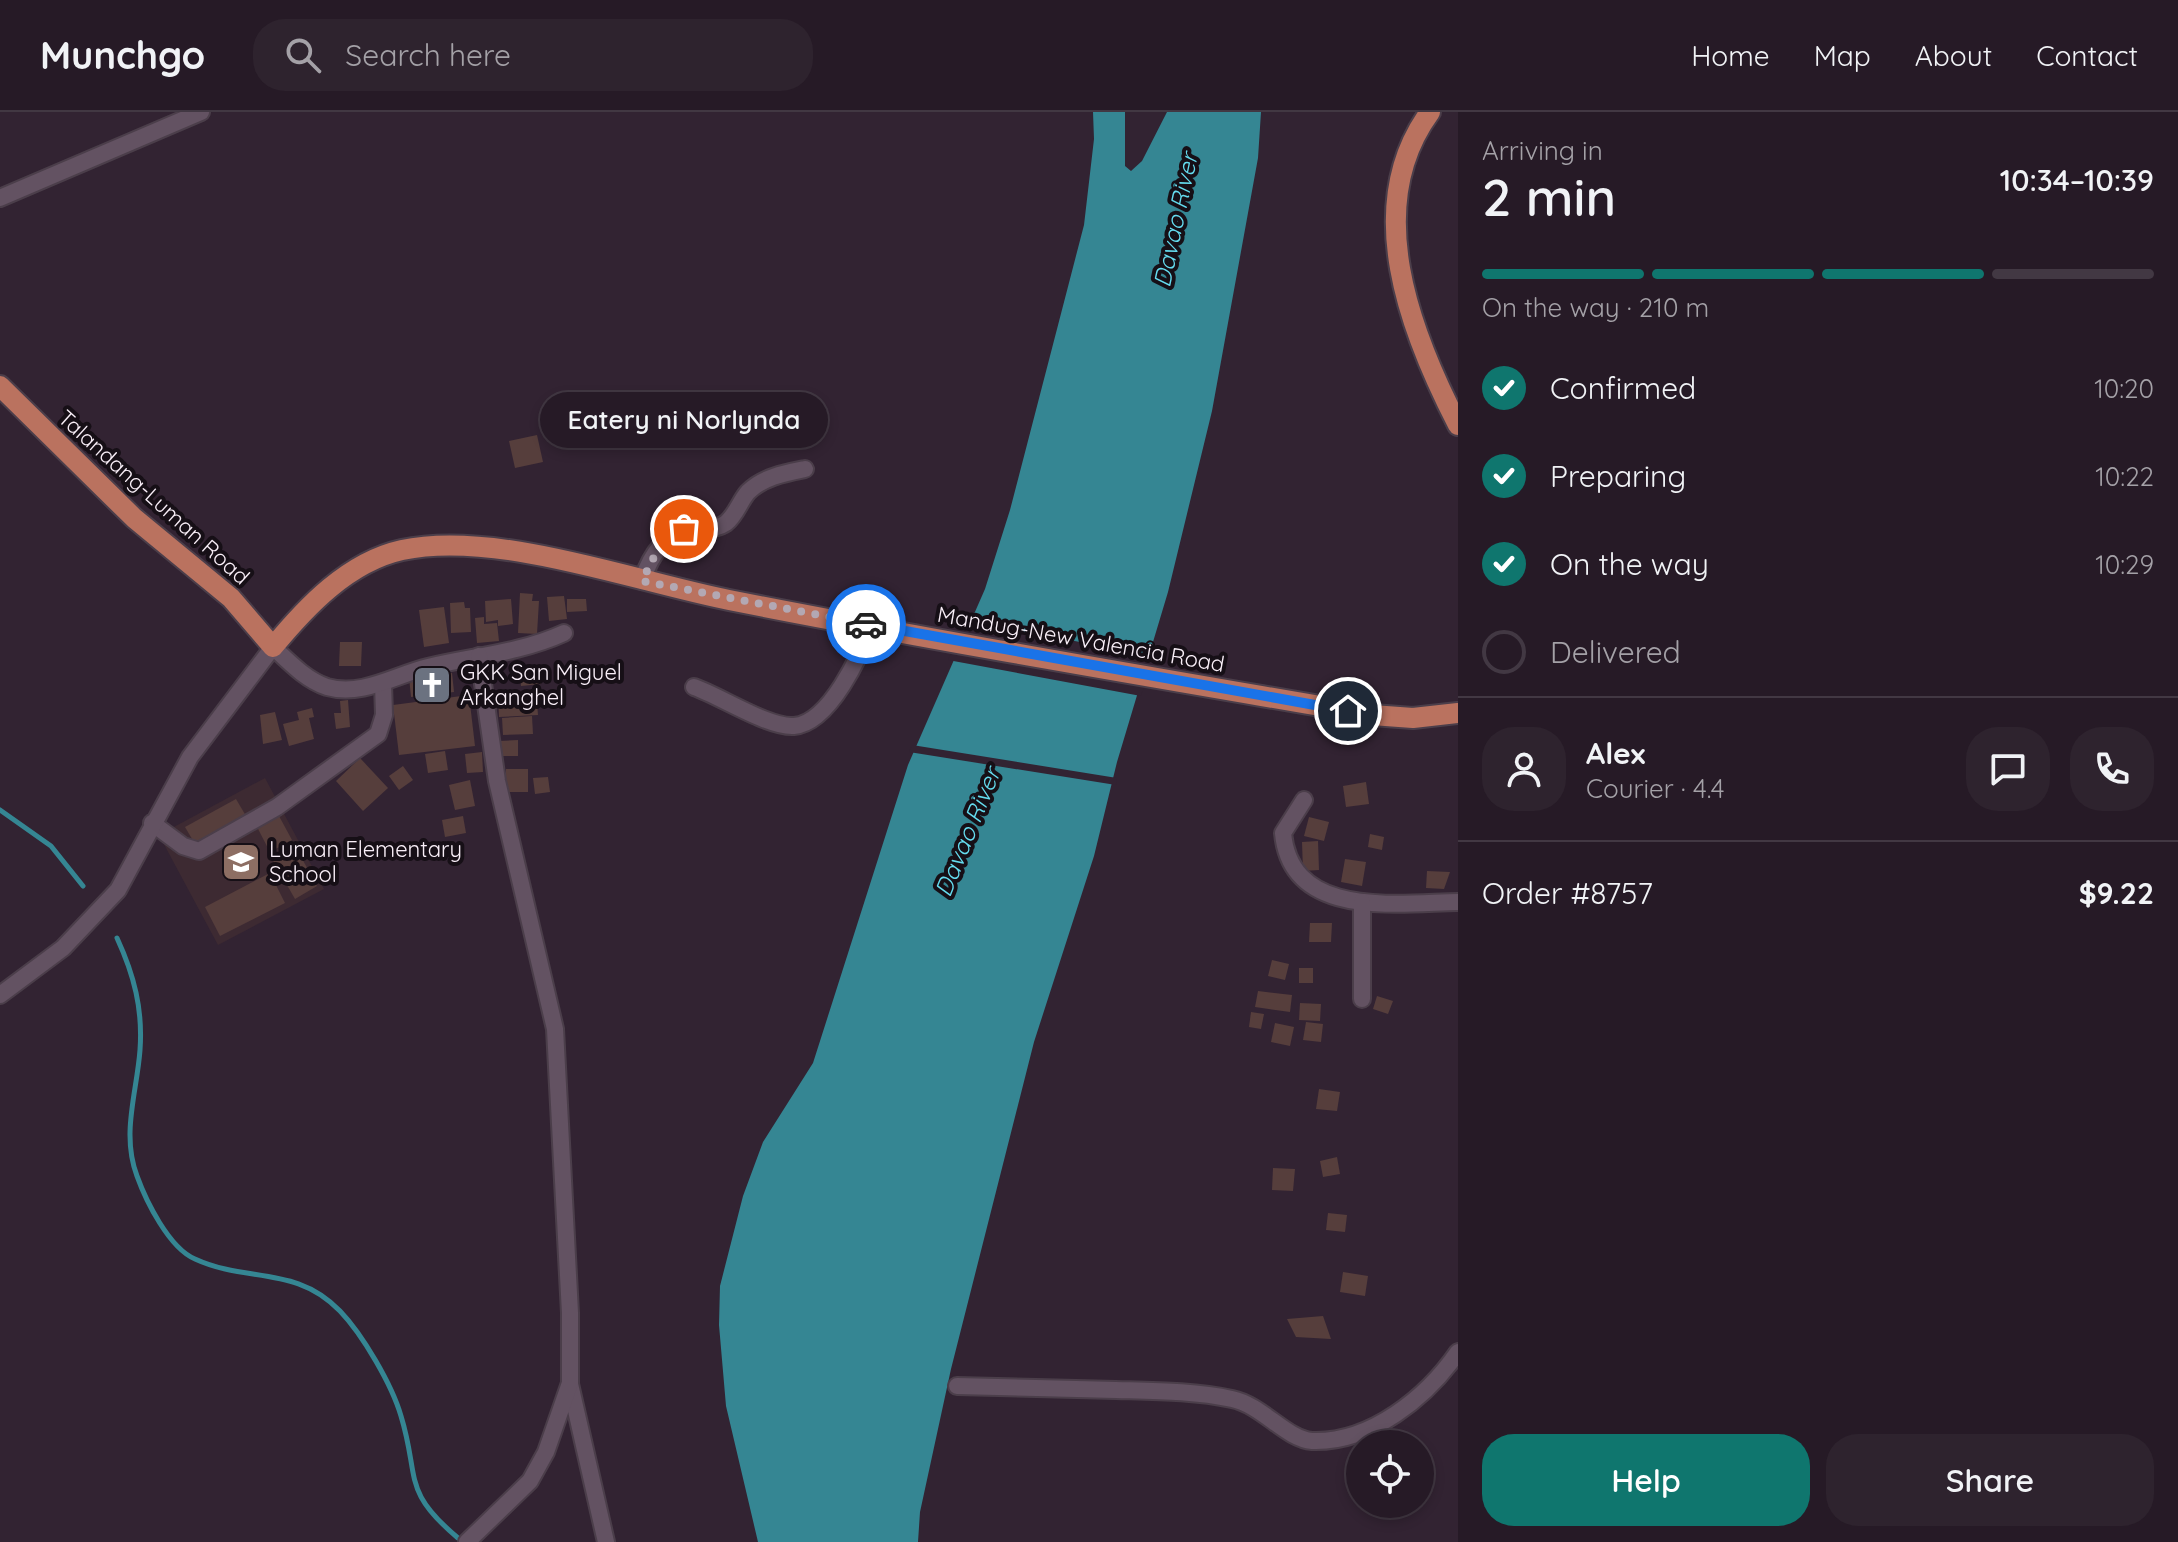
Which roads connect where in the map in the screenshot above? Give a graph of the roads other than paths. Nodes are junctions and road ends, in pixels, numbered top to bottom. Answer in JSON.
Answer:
{"nodes":[{"id":1,"x":201,"y":112,"type":"edge"},
{"id":2,"x":1430,"y":112,"type":"edge"},
{"id":3,"x":0,"y":198,"type":"edge"},
{"id":4,"x":0,"y":386,"type":"edge"},
{"id":5,"x":1458,"y":425,"type":"edge"},
{"id":6,"x":805,"y":469,"type":"dead end"},
{"id":7,"x":642,"y":581,"type":"junction"},
{"id":8,"x":871,"y":625,"type":"junction"},
{"id":9,"x":564,"y":633,"type":"dead end"},
{"id":10,"x":273,"y":647,"type":"junction"},
{"id":11,"x":479,"y":656,"type":"junction"},
{"id":12,"x":383,"y":683,"type":"junction"},
{"id":13,"x":694,"y":687,"type":"dead end"},
{"id":14,"x":1458,"y":713,"type":"edge"},
{"id":15,"x":1304,"y":800,"type":"dead end"},
{"id":16,"x":152,"y":823,"type":"junction"},
{"id":17,"x":1362,"y":902,"type":"junction"},
{"id":18,"x":1458,"y":902,"type":"edge"},
{"id":19,"x":0,"y":995,"type":"edge"},
{"id":20,"x":1362,"y":999,"type":"dead end"},
{"id":21,"x":1458,"y":1352,"type":"edge"},
{"id":22,"x":570,"y":1383,"type":"junction"},
{"id":23,"x":957,"y":1386,"type":"dead end"},
{"id":24,"x":467,"y":1542,"type":"edge"},
{"id":25,"x":606,"y":1542,"type":"edge"}],
"edges":[{"from":1,"to":3,"type":"street"},
{"from":2,"to":5,"type":"main road"},
{"from":4,"to":10,"type":"main road","name":"Talandang-Luman Road"},
{"from":6,"to":7,"type":"street"},
{"from":7,"to":8,"type":"main road","name":"Mandug-New Valencia Road"},
{"from":7,"to":10,"type":"main road","name":"Mandug-New Valencia Road"},
{"from":8,"to":13,"type":"street"},
{"from":8,"to":14,"type":"main road","name":"Mandug-New Valencia Road"},
{"from":9,"to":11,"type":"street"},
{"from":10,"to":12,"type":"street"},
{"from":10,"to":16,"type":"street","name":"Mandug-New Valencia Road"},
{"from":11,"to":12,"type":"street"},
{"from":11,"to":22,"type":"street"},
{"from":12,"to":16,"type":"street"},
{"from":15,"to":17,"type":"street"},
{"from":16,"to":19,"type":"street","name":"Mandug-New Valencia Road"},
{"from":17,"to":18,"type":"street"},
{"from":17,"to":20,"type":"street"},
{"from":21,"to":23,"type":"street"},
{"from":22,"to":24,"type":"street"},
{"from":22,"to":25,"type":"street"}]}
